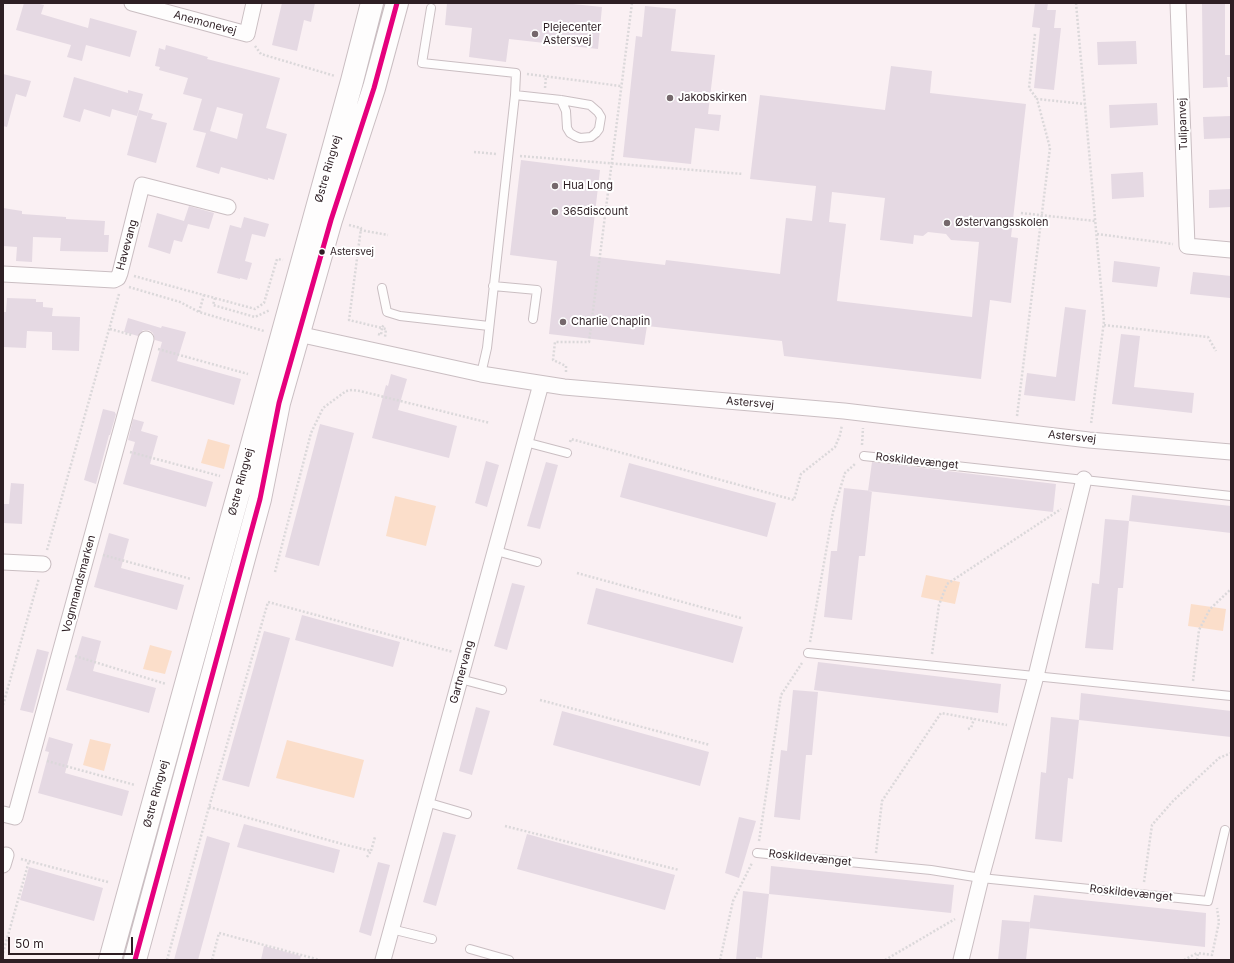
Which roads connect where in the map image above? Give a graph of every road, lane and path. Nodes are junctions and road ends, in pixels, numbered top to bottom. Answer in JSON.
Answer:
{"nodes":[{"id":1,"x":132,"y":3,"type":"edge"},
{"id":2,"x":254,"y":3,"type":"edge"},
{"id":3,"x":372,"y":3,"type":"edge"},
{"id":4,"x":397,"y":3,"type":"edge"},
{"id":5,"x":632,"y":3,"type":"edge"},
{"id":6,"x":1076,"y":3,"type":"edge"},
{"id":7,"x":1178,"y":3,"type":"edge"},
{"id":8,"x":431,"y":8,"type":"dead end"},
{"id":9,"x":247,"y":34,"type":"junction"},
{"id":10,"x":1035,"y":34,"type":"dead end"},
{"id":11,"x":516,"y":73,"type":"junction"},
{"id":12,"x":341,"y":77,"type":"dead end"},
{"id":13,"x":621,"y":86,"type":"junction"},
{"id":14,"x":515,"y":95,"type":"junction"},
{"id":15,"x":1037,"y":98,"type":"junction"},
{"id":16,"x":561,"y":100,"type":"junction"},
{"id":17,"x":1085,"y":104,"type":"junction"},
{"id":18,"x":474,"y":152,"type":"dead end"},
{"id":19,"x":508,"y":155,"type":"junction"},
{"id":20,"x":611,"y":163,"type":"junction"},
{"id":21,"x":743,"y":174,"type":"dead end"},
{"id":22,"x":228,"y":208,"type":"dead end"},
{"id":23,"x":1021,"y":213,"type":"dead end"},
{"id":24,"x":1042,"y":215,"type":"junction"},
{"id":25,"x":331,"y":220,"type":"junction"},
{"id":26,"x":1095,"y":221,"type":"junction"},
{"id":27,"x":360,"y":230,"type":"junction"},
{"id":28,"x":1097,"y":234,"type":"junction"},
{"id":29,"x":388,"y":235,"type":"dead end"},
{"id":30,"x":1187,"y":246,"type":"junction"},
{"id":31,"x":1231,"y":250,"type":"edge"},
{"id":32,"x":283,"y":260,"type":"dead end"},
{"id":33,"x":3,"y":274,"type":"edge"},
{"id":34,"x":118,"y":278,"type":"junction"},
{"id":35,"x":493,"y":286,"type":"junction"},
{"id":36,"x":382,"y":288,"type":"dead end"},
{"id":37,"x":204,"y":295,"type":"junction"},
{"id":38,"x":215,"y":298,"type":"junction"},
{"id":39,"x":199,"y":312,"type":"junction"},
{"id":40,"x":280,"y":312,"type":"junction"},
{"id":41,"x":387,"y":312,"type":"junction"},
{"id":42,"x":533,"y":319,"type":"dead end"},
{"id":43,"x":1104,"y":325,"type":"junction"},
{"id":44,"x":489,"y":326,"type":"junction"},
{"id":45,"x":110,"y":328,"type":"junction"},
{"id":46,"x":265,"y":332,"type":"dead end"},
{"id":47,"x":298,"y":334,"type":"junction"},
{"id":48,"x":145,"y":343,"type":"junction"},
{"id":49,"x":1216,"y":351,"type":"dead end"},
{"id":50,"x":248,"y":374,"type":"dead end"},
{"id":51,"x":481,"y":374,"type":"junction"},
{"id":52,"x":541,"y":384,"type":"junction"},
{"id":53,"x":564,"y":388,"type":"junction"},
{"id":54,"x":844,"y":411,"type":"junction"},
{"id":55,"x":865,"y":413,"type":"junction"},
{"id":56,"x":490,"y":423,"type":"dead end"},
{"id":57,"x":1015,"y":431,"type":"junction"},
{"id":58,"x":1089,"y":440,"type":"junction"},
{"id":59,"x":525,"y":442,"type":"junction"},
{"id":60,"x":116,"y":448,"type":"junction"},
{"id":61,"x":1231,"y":452,"type":"edge"},
{"id":62,"x":567,"y":453,"type":"joint"},
{"id":63,"x":864,"y":456,"type":"junction"},
{"id":64,"x":220,"y":476,"type":"dead end"},
{"id":65,"x":1084,"y":479,"type":"junction"},
{"id":66,"x":1231,"y":496,"type":"edge"},
{"id":67,"x":1079,"y":497,"type":"junction"},
{"id":68,"x":496,"y":550,"type":"junction"},
{"id":69,"x":88,"y":551,"type":"junction"},
{"id":70,"x":3,"y":562,"type":"edge"},
{"id":71,"x":537,"y":562,"type":"dead end"},
{"id":72,"x":43,"y":564,"type":"junction"},
{"id":73,"x":276,"y":572,"type":"dead end"},
{"id":74,"x":576,"y":572,"type":"dead end"},
{"id":75,"x":191,"y":580,"type":"dead end"},
{"id":76,"x":1231,"y":589,"type":"edge"},
{"id":77,"x":741,"y":618,"type":"dead end"},
{"id":78,"x":60,"y":653,"type":"junction"},
{"id":79,"x":808,"y":653,"type":"junction"},
{"id":80,"x":466,"y":656,"type":"junction"},
{"id":81,"x":930,"y":665,"type":"junction"},
{"id":82,"x":1036,"y":676,"type":"junction"},
{"id":83,"x":460,"y":679,"type":"junction"},
{"id":84,"x":166,"y":684,"type":"dead end"},
{"id":85,"x":502,"y":690,"type":"dead end"},
{"id":86,"x":1192,"y":691,"type":"junction"},
{"id":87,"x":1231,"y":696,"type":"edge"},
{"id":88,"x":540,"y":700,"type":"dead end"},
{"id":89,"x":3,"y":705,"type":"edge"},
{"id":90,"x":974,"y":719,"type":"junction"},
{"id":91,"x":1022,"y":728,"type":"junction"},
{"id":92,"x":968,"y":729,"type":"dead end"},
{"id":93,"x":710,"y":745,"type":"dead end"},
{"id":94,"x":1231,"y":753,"type":"edge"},
{"id":95,"x":31,"y":757,"type":"junction"},
{"id":96,"x":135,"y":785,"type":"dead end"},
{"id":97,"x":426,"y":802,"type":"junction"},
{"id":98,"x":209,"y":806,"type":"junction"},
{"id":99,"x":3,"y":814,"type":"edge"},
{"id":100,"x":467,"y":814,"type":"dead end"},
{"id":101,"x":505,"y":826,"type":"dead end"},
{"id":102,"x":1224,"y":830,"type":"dead end"},
{"id":103,"x":375,"y":836,"type":"dead end"},
{"id":104,"x":371,"y":851,"type":"junction"},
{"id":105,"x":757,"y":853,"type":"junction"},
{"id":106,"x":367,"y":857,"type":"dead end"},
{"id":107,"x":4,"y":860,"type":"edge"},
{"id":108,"x":29,"y":861,"type":"junction"},
{"id":109,"x":874,"y":865,"type":"junction"},
{"id":110,"x":679,"y":870,"type":"dead end"},
{"id":111,"x":981,"y":878,"type":"junction"},
{"id":112,"x":108,"y":882,"type":"dead end"},
{"id":113,"x":1142,"y":894,"type":"junction"},
{"id":114,"x":1208,"y":901,"type":"junction"},
{"id":115,"x":974,"y":908,"type":"junction"},
{"id":116,"x":391,"y":929,"type":"junction"},
{"id":117,"x":432,"y":939,"type":"dead end"},
{"id":118,"x":470,"y":949,"type":"dead end"},
{"id":119,"x":3,"y":953,"type":"edge"},
{"id":120,"x":1198,"y":953,"type":"junction"},
{"id":121,"x":110,"y":960,"type":"edge"},
{"id":122,"x":135,"y":960,"type":"edge"},
{"id":123,"x":167,"y":960,"type":"edge"},
{"id":124,"x":212,"y":960,"type":"edge"},
{"id":125,"x":320,"y":960,"type":"edge"},
{"id":126,"x":383,"y":960,"type":"edge"},
{"id":127,"x":509,"y":960,"type":"edge"},
{"id":128,"x":720,"y":960,"type":"edge"},
{"id":129,"x":884,"y":960,"type":"edge"},
{"id":130,"x":961,"y":960,"type":"edge"},
{"id":131,"x":1184,"y":960,"type":"edge"},
{"id":132,"x":1197,"y":960,"type":"edge"}],
"edges":[{"from":1,"to":9,"type":"street","name":"Anemonevej"},
{"from":2,"to":9,"type":"street","name":"Anemonevej"},
{"from":3,"to":40,"type":"main road","name":"Østre Ringvej"},
{"from":4,"to":25,"type":"main road","name":"Østre Ringvej"},
{"from":5,"to":13,"type":"path"},
{"from":6,"to":17,"type":"path"},
{"from":7,"to":30,"type":"street","name":"Tulipanvej"},
{"from":8,"to":11,"type":"lane"},
{"from":9,"to":12,"type":"path"},
{"from":10,"to":15,"type":"path"},
{"from":11,"to":13,"type":"path"},
{"from":11,"to":14,"type":"lane"},
{"from":13,"to":20,"type":"path"},
{"from":14,"to":16,"type":"lane"},
{"from":14,"to":19,"type":"lane"},
{"from":15,"to":17,"type":"path"},
{"from":15,"to":24,"type":"path"},
{"from":16,"to":16,"type":"lane"},
{"from":17,"to":26,"type":"path"},
{"from":18,"to":19,"type":"path"},
{"from":19,"to":20,"type":"path"},
{"from":19,"to":35,"type":"lane"},
{"from":20,"to":21,"type":"path"},
{"from":20,"to":53,"type":"path"},
{"from":22,"to":34,"type":"street","name":"Havevang"},
{"from":23,"to":24,"type":"path"},
{"from":24,"to":26,"type":"path"},
{"from":24,"to":57,"type":"path"},
{"from":25,"to":27,"type":"path"},
{"from":25,"to":47,"type":"main road","name":"Østre Ringvej"},
{"from":26,"to":28,"type":"path"},
{"from":27,"to":29,"type":"path"},
{"from":27,"to":41,"type":"path"},
{"from":28,"to":30,"type":"path"},
{"from":28,"to":43,"type":"path"},
{"from":30,"to":31,"type":"street"},
{"from":32,"to":38,"type":"path"},
{"from":33,"to":34,"type":"street","name":"Havevang"},
{"from":34,"to":37,"type":"path"},
{"from":34,"to":39,"type":"path"},
{"from":34,"to":45,"type":"path"},
{"from":35,"to":42,"type":"lane"},
{"from":35,"to":44,"type":"lane"},
{"from":36,"to":41,"type":"lane"},
{"from":37,"to":38,"type":"path"},
{"from":37,"to":39,"type":"path"},
{"from":38,"to":40,"type":"path"},
{"from":39,"to":46,"type":"path"},
{"from":40,"to":47,"type":"street"},
{"from":40,"to":121,"type":"main road","name":"Østre Ringvej"},
{"from":41,"to":44,"type":"lane"},
{"from":43,"to":49,"type":"path"},
{"from":43,"to":58,"type":"path"},
{"from":44,"to":51,"type":"lane"},
{"from":45,"to":48,"type":"path"},
{"from":45,"to":72,"type":"path"},
{"from":47,"to":51,"type":"street","name":"Astersvej"},
{"from":47,"to":122,"type":"main road","name":"Østre Ringvej"},
{"from":48,"to":50,"type":"path"},
{"from":48,"to":60,"type":"street","name":"Vognmandsmarken"},
{"from":51,"to":52,"type":"street","name":"Astersvej"},
{"from":52,"to":53,"type":"street","name":"Astersvej"},
{"from":52,"to":59,"type":"street","name":"Gartnervang"},
{"from":53,"to":54,"type":"street","name":"Astersvej"},
{"from":54,"to":55,"type":"street","name":"Astersvej"},
{"from":54,"to":62,"type":"path"},
{"from":55,"to":57,"type":"street","name":"Astersvej"},
{"from":55,"to":63,"type":"path"},
{"from":56,"to":73,"type":"path"},
{"from":57,"to":58,"type":"street","name":"Astersvej"},
{"from":58,"to":61,"type":"street","name":"Astersvej"},
{"from":59,"to":62,"type":"lane"},
{"from":59,"to":68,"type":"street","name":"Gartnervang"},
{"from":60,"to":64,"type":"path"},
{"from":60,"to":69,"type":"street","name":"Vognmandsmarken"},
{"from":63,"to":65,"type":"lane","name":"Roskildevænget"},
{"from":63,"to":79,"type":"path","name":"Roskildevænget"},
{"from":65,"to":66,"type":"lane","name":"Roskildevænget"},
{"from":65,"to":67,"type":"street"},
{"from":67,"to":81,"type":"path"},
{"from":67,"to":82,"type":"street"},
{"from":68,"to":71,"type":"lane"},
{"from":68,"to":80,"type":"street","name":"Gartnervang"},
{"from":69,"to":75,"type":"path"},
{"from":69,"to":78,"type":"street","name":"Vognmandsmarken"},
{"from":70,"to":72,"type":"street"},
{"from":72,"to":89,"type":"path"},
{"from":74,"to":77,"type":"path"},
{"from":76,"to":86,"type":"path"},
{"from":78,"to":84,"type":"path"},
{"from":78,"to":95,"type":"street","name":"Vognmandsmarken"},
{"from":79,"to":81,"type":"lane"},
{"from":79,"to":105,"type":"path","name":"Roskildevænget"},
{"from":80,"to":83,"type":"street","name":"Gartnervang"},
{"from":80,"to":98,"type":"path"},
{"from":81,"to":82,"type":"lane"},
{"from":82,"to":86,"type":"lane"},
{"from":82,"to":91,"type":"street"},
{"from":83,"to":85,"type":"lane"},
{"from":83,"to":97,"type":"street","name":"Gartnervang"},
{"from":86,"to":87,"type":"lane"},
{"from":88,"to":93,"type":"path"},
{"from":90,"to":91,"type":"path"},
{"from":90,"to":92,"type":"path"},
{"from":90,"to":109,"type":"path"},
{"from":91,"to":111,"type":"street"},
{"from":94,"to":113,"type":"path"},
{"from":95,"to":96,"type":"path"},
{"from":95,"to":99,"type":"street","name":"Vognmandsmarken"},
{"from":97,"to":100,"type":"lane"},
{"from":97,"to":116,"type":"street","name":"Gartnervang"},
{"from":98,"to":104,"type":"path"},
{"from":98,"to":123,"type":"path"},
{"from":101,"to":110,"type":"path"},
{"from":102,"to":114,"type":"lane"},
{"from":103,"to":104,"type":"path"},
{"from":104,"to":106,"type":"path"},
{"from":105,"to":109,"type":"lane","name":"Roskildevænget"},
{"from":105,"to":128,"type":"path","name":"Roskildevænget"},
{"from":107,"to":108,"type":"path"},
{"from":108,"to":112,"type":"path"},
{"from":108,"to":119,"type":"path"},
{"from":109,"to":111,"type":"lane","name":"Roskildevænget"},
{"from":111,"to":113,"type":"lane","name":"Roskildevænget"},
{"from":111,"to":115,"type":"street"},
{"from":113,"to":114,"type":"lane","name":"Roskildevænget"},
{"from":114,"to":120,"type":"path"},
{"from":115,"to":129,"type":"path"},
{"from":115,"to":130,"type":"street"},
{"from":116,"to":117,"type":"lane"},
{"from":116,"to":126,"type":"street","name":"Gartnervang"},
{"from":118,"to":127,"type":"lane"},
{"from":120,"to":131,"type":"path"},
{"from":120,"to":132,"type":"path"},
{"from":124,"to":125,"type":"path"}]}
